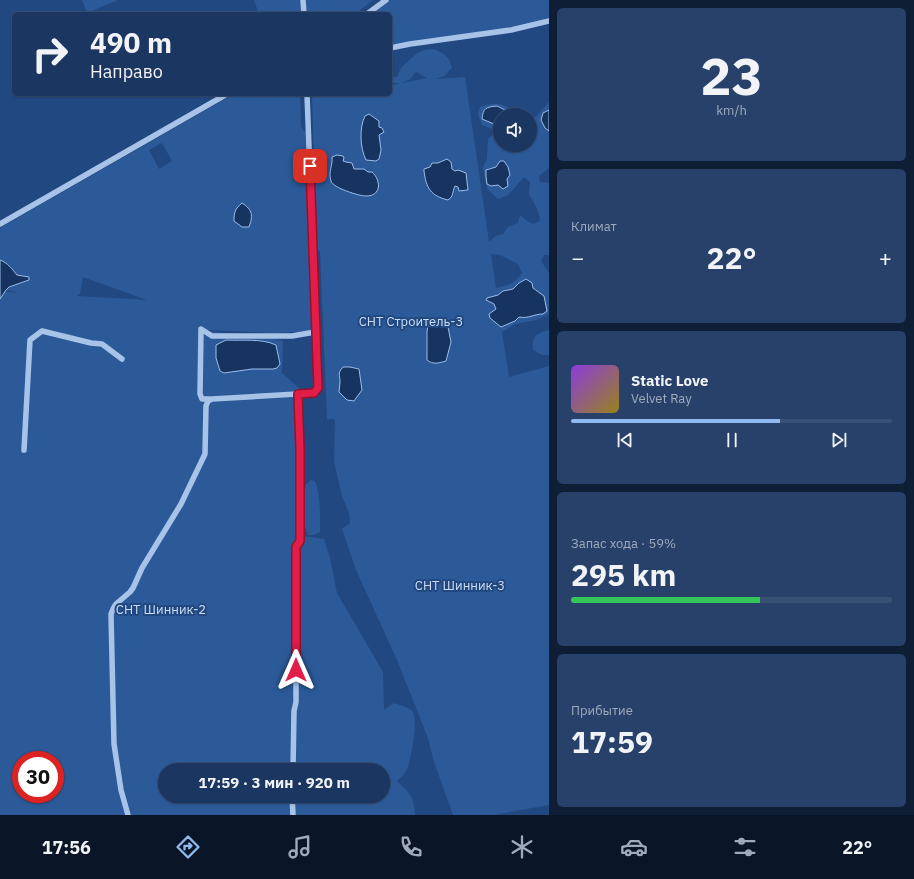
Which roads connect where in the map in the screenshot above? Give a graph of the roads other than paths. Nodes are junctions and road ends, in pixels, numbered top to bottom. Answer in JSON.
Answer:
{"nodes":[{"id":1,"x":303,"y":0,"type":"edge"},
{"id":2,"x":386,"y":0,"type":"edge"},
{"id":3,"x":304,"y":12,"type":"edge"},
{"id":4,"x":370,"y":12,"type":"edge"},
{"id":5,"x":549,"y":21,"type":"edge"},
{"id":6,"x":392,"y":48,"type":"edge"},
{"id":7,"x":223,"y":96,"type":"edge"},
{"id":8,"x":307,"y":96,"type":"edge"},
{"id":9,"x":0,"y":224,"type":"edge"},
{"id":10,"x":315,"y":332,"type":"junction"},
{"id":11,"x":122,"y":359,"type":"dead end"},
{"id":12,"x":298,"y":394,"type":"junction"},
{"id":13,"x":212,"y":399,"type":"junction"},
{"id":14,"x":24,"y":450,"type":"dead end"},
{"id":15,"x":293,"y":763,"type":"edge"},
{"id":16,"x":292,"y":803,"type":"edge"},
{"id":17,"x":128,"y":815,"type":"edge"},
{"id":18,"x":293,"y":815,"type":"edge"}],
"edges":[{"from":1,"to":3,"type":"street"},
{"from":2,"to":4,"type":"street"},
{"from":5,"to":6,"type":"street"},
{"from":7,"to":9,"type":"street"},
{"from":8,"to":10,"type":"street"},
{"from":10,"to":12,"type":"street"},
{"from":10,"to":13,"type":"street"},
{"from":11,"to":14,"type":"street"},
{"from":12,"to":13,"type":"street"},
{"from":12,"to":15,"type":"street"},
{"from":13,"to":17,"type":"street"},
{"from":16,"to":18,"type":"street"}]}
